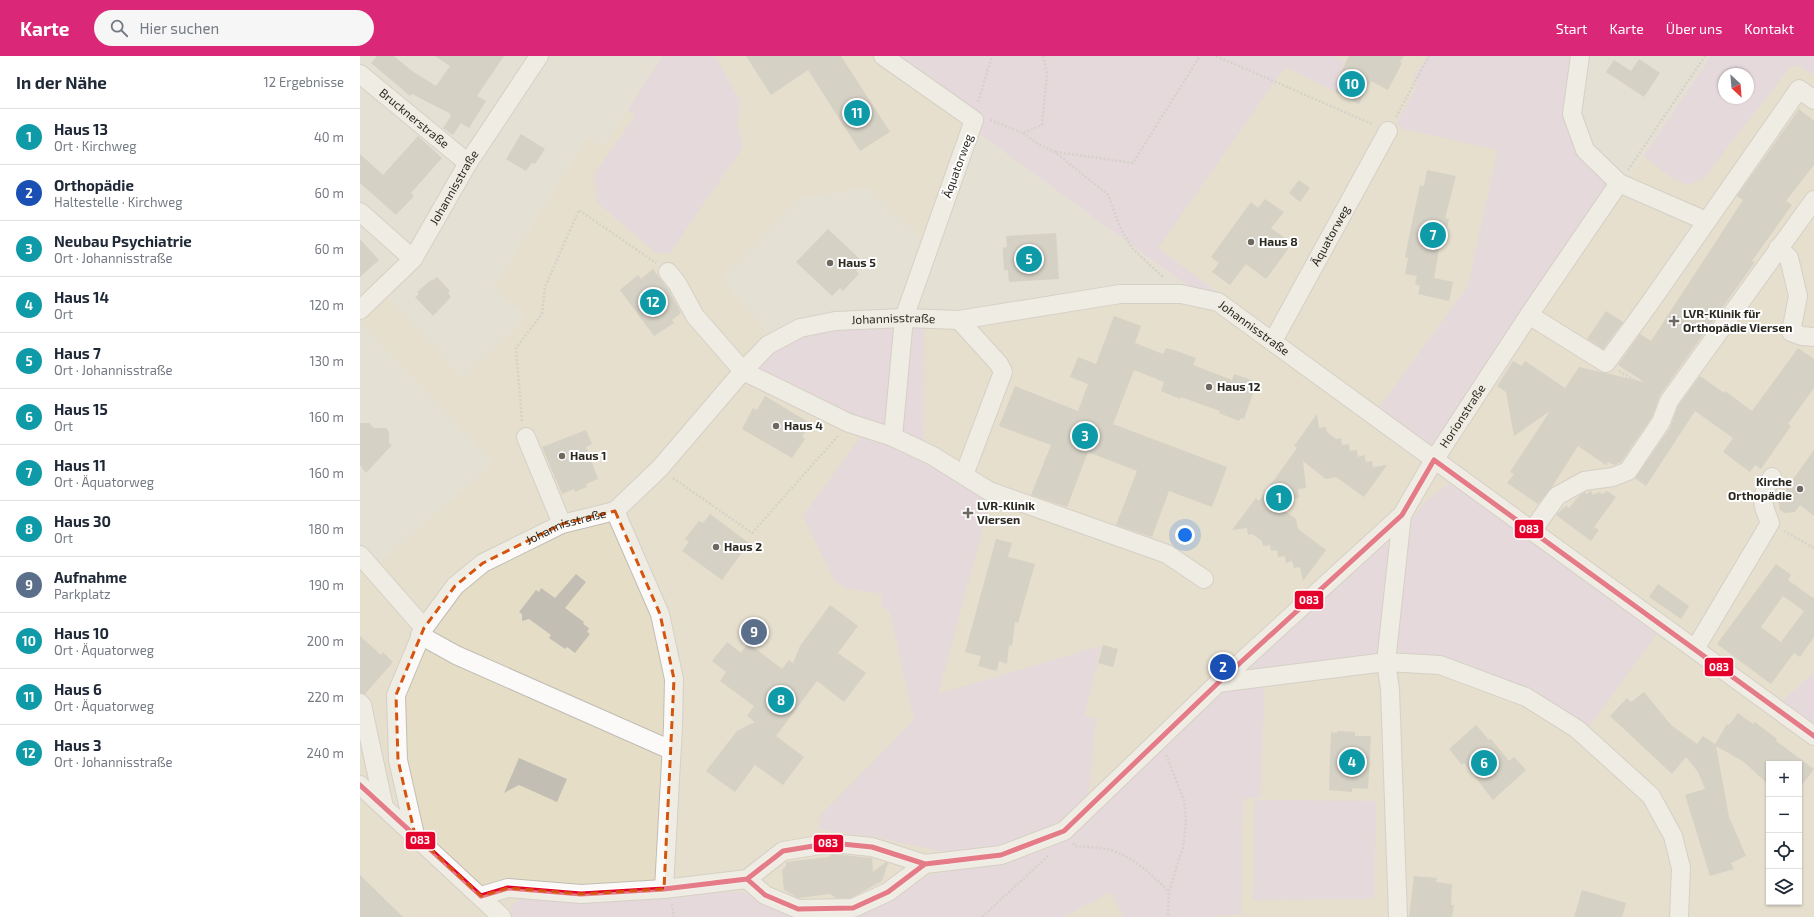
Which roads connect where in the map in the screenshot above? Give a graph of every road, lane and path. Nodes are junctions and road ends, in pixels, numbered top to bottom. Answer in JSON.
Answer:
{"nodes":[{"id":1,"x":539,"y":56,"type":"edge"},
{"id":2,"x":883,"y":56,"type":"edge"},
{"id":3,"x":992,"y":56,"type":"edge"},
{"id":4,"x":1043,"y":56,"type":"edge"},
{"id":5,"x":1200,"y":56,"type":"edge"},
{"id":6,"x":1216,"y":56,"type":"edge"},
{"id":7,"x":1429,"y":56,"type":"edge"},
{"id":8,"x":1580,"y":56,"type":"edge"},
{"id":9,"x":1705,"y":56,"type":"edge"},
{"id":10,"x":360,"y":74,"type":"edge"},
{"id":11,"x":979,"y":99,"type":"dead end"},
{"id":12,"x":1814,"y":100,"type":"edge"},
{"id":13,"x":984,"y":117,"type":"dead end"},
{"id":14,"x":1388,"y":131,"type":"junction"},
{"id":15,"x":1022,"y":133,"type":"junction"},
{"id":16,"x":1055,"y":152,"type":"junction"},
{"id":17,"x":468,"y":163,"type":"junction"},
{"id":18,"x":1619,"y":183,"type":"junction"},
{"id":19,"x":1814,"y":200,"type":"edge"},
{"id":20,"x":360,"y":212,"type":"edge"},
{"id":21,"x":1706,"y":220,"type":"junction"},
{"id":22,"x":1778,"y":248,"type":"junction"},
{"id":23,"x":413,"y":259,"type":"junction"},
{"id":24,"x":668,"y":272,"type":"joint"},
{"id":25,"x":1181,"y":294,"type":"junction"},
{"id":26,"x":360,"y":310,"type":"edge"},
{"id":27,"x":1528,"y":315,"type":"junction"},
{"id":28,"x":904,"y":318,"type":"junction"},
{"id":29,"x":959,"y":320,"type":"junction"},
{"id":30,"x":1814,"y":337,"type":"edge"},
{"id":31,"x":1273,"y":341,"type":"junction"},
{"id":32,"x":1606,"y":363,"type":"junction"},
{"id":33,"x":743,"y":371,"type":"junction"},
{"id":34,"x":1669,"y":401,"type":"junction"},
{"id":35,"x":849,"y":423,"type":"junction"},
{"id":36,"x":526,"y":437,"type":"joint"},
{"id":37,"x":893,"y":437,"type":"junction"},
{"id":38,"x":1434,"y":460,"type":"junction"},
{"id":39,"x":660,"y":468,"type":"junction"},
{"id":40,"x":964,"y":475,"type":"junction"},
{"id":41,"x":1772,"y":477,"type":"dead end"},
{"id":42,"x":615,"y":511,"type":"junction"},
{"id":43,"x":1402,"y":515,"type":"junction"},
{"id":44,"x":1770,"y":523,"type":"junction"},
{"id":45,"x":562,"y":524,"type":"junction"},
{"id":46,"x":1532,"y":531,"type":"junction"},
{"id":47,"x":1814,"y":548,"type":"edge"},
{"id":48,"x":360,"y":555,"type":"edge"},
{"id":49,"x":1204,"y":579,"type":"dead end"},
{"id":50,"x":422,"y":632,"type":"junction"},
{"id":51,"x":1695,"y":649,"type":"junction"},
{"id":52,"x":1386,"y":662,"type":"junction"},
{"id":53,"x":1218,"y":683,"type":"junction"},
{"id":54,"x":360,"y":703,"type":"edge"},
{"id":55,"x":1814,"y":736,"type":"edge"},
{"id":56,"x":1160,"y":739,"type":"junction"},
{"id":57,"x":671,"y":750,"type":"junction"},
{"id":58,"x":360,"y":785,"type":"edge"},
{"id":59,"x":384,"y":807,"type":"junction"},
{"id":60,"x":415,"y":836,"type":"junction"},
{"id":61,"x":1071,"y":842,"type":"dead end"},
{"id":62,"x":1051,"y":854,"type":"dead end"},
{"id":63,"x":925,"y":864,"type":"junction"},
{"id":64,"x":747,"y":879,"type":"junction"},
{"id":65,"x":664,"y":889,"type":"junction"},
{"id":66,"x":1169,"y":892,"type":"junction"},
{"id":67,"x":481,"y":896,"type":"junction"},
{"id":68,"x":502,"y":917,"type":"edge"},
{"id":69,"x":982,"y":917,"type":"edge"},
{"id":70,"x":1168,"y":917,"type":"edge"},
{"id":71,"x":1398,"y":917,"type":"edge"},
{"id":72,"x":1679,"y":917,"type":"edge"}],
"edges":[{"from":1,"to":17,"type":"street","name":"Johannisstraße"},
{"from":2,"to":28,"type":"street","name":"Äquatorweg"},
{"from":3,"to":11,"type":"path"},
{"from":4,"to":15,"type":"path"},
{"from":5,"to":16,"type":"path"},
{"from":6,"to":14,"type":"path"},
{"from":7,"to":14,"type":"path"},
{"from":8,"to":18,"type":"street"},
{"from":9,"to":18,"type":"path"},
{"from":10,"to":17,"type":"street","name":"Brucknerstraße"},
{"from":12,"to":21,"type":"street"},
{"from":13,"to":15,"type":"path"},
{"from":14,"to":31,"type":"street","name":"Äquatorweg"},
{"from":15,"to":16,"type":"path"},
{"from":16,"to":25,"type":"path"},
{"from":17,"to":23,"type":"street","name":"Johannisstraße"},
{"from":18,"to":21,"type":"street"},
{"from":18,"to":27,"type":"street","name":"Horionstraße"},
{"from":19,"to":22,"type":"street"},
{"from":20,"to":23,"type":"street"},
{"from":21,"to":32,"type":"street"},
{"from":22,"to":30,"type":"street"},
{"from":22,"to":34,"type":"street"},
{"from":23,"to":26,"type":"street","name":"Johannisstraße"},
{"from":24,"to":33,"type":"street"},
{"from":24,"to":36,"type":"path"},
{"from":25,"to":29,"type":"street","name":"Johannisstraße"},
{"from":25,"to":31,"type":"street","name":"Johannisstraße"},
{"from":27,"to":32,"type":"street"},
{"from":27,"to":38,"type":"street","name":"Horionstraße"},
{"from":28,"to":29,"type":"street","name":"Johannisstraße"},
{"from":28,"to":33,"type":"street","name":"Johannisstraße"},
{"from":28,"to":37,"type":"street"},
{"from":29,"to":40,"type":"street"},
{"from":31,"to":38,"type":"street","name":"Johannisstraße"},
{"from":32,"to":34,"type":"path"},
{"from":33,"to":35,"type":"street"},
{"from":33,"to":39,"type":"street","name":"Johannisstraße"},
{"from":34,"to":46,"type":"street"},
{"from":35,"to":37,"type":"street"},
{"from":35,"to":39,"type":"path"},
{"from":36,"to":45,"type":"street"},
{"from":37,"to":40,"type":"street"},
{"from":38,"to":43,"type":"street"},
{"from":38,"to":46,"type":"street","name":"Horionstraße"},
{"from":39,"to":42,"type":"street","name":"Johannisstraße"},
{"from":40,"to":49,"type":"street"},
{"from":41,"to":44,"type":"street"},
{"from":42,"to":45,"type":"street","name":"Johannisstraße"},
{"from":42,"to":57,"type":"street"},
{"from":43,"to":52,"type":"street"},
{"from":43,"to":53,"type":"street"},
{"from":44,"to":47,"type":"path"},
{"from":44,"to":51,"type":"street"},
{"from":45,"to":50,"type":"street","name":"Johannisstraße"},
{"from":46,"to":51,"type":"street","name":"Horionstraße"},
{"from":48,"to":50,"type":"street"},
{"from":50,"to":57,"type":"street"},
{"from":50,"to":60,"type":"street","name":"Johannisstraße"},
{"from":51,"to":55,"type":"street","name":"Horionstraße"},
{"from":52,"to":53,"type":"street"},
{"from":52,"to":71,"type":"street"},
{"from":52,"to":72,"type":"street"},
{"from":53,"to":56,"type":"street"},
{"from":54,"to":59,"type":"street"},
{"from":56,"to":63,"type":"street"},
{"from":56,"to":66,"type":"path"},
{"from":57,"to":65,"type":"street"},
{"from":58,"to":59,"type":"street"},
{"from":59,"to":60,"type":"street"},
{"from":60,"to":67,"type":"street"},
{"from":61,"to":66,"type":"path"},
{"from":62,"to":69,"type":"path"},
{"from":63,"to":64,"type":"street"},
{"from":63,"to":64,"type":"street"},
{"from":64,"to":65,"type":"street"},
{"from":65,"to":67,"type":"street"},
{"from":66,"to":70,"type":"path"},
{"from":67,"to":68,"type":"street"}]}
